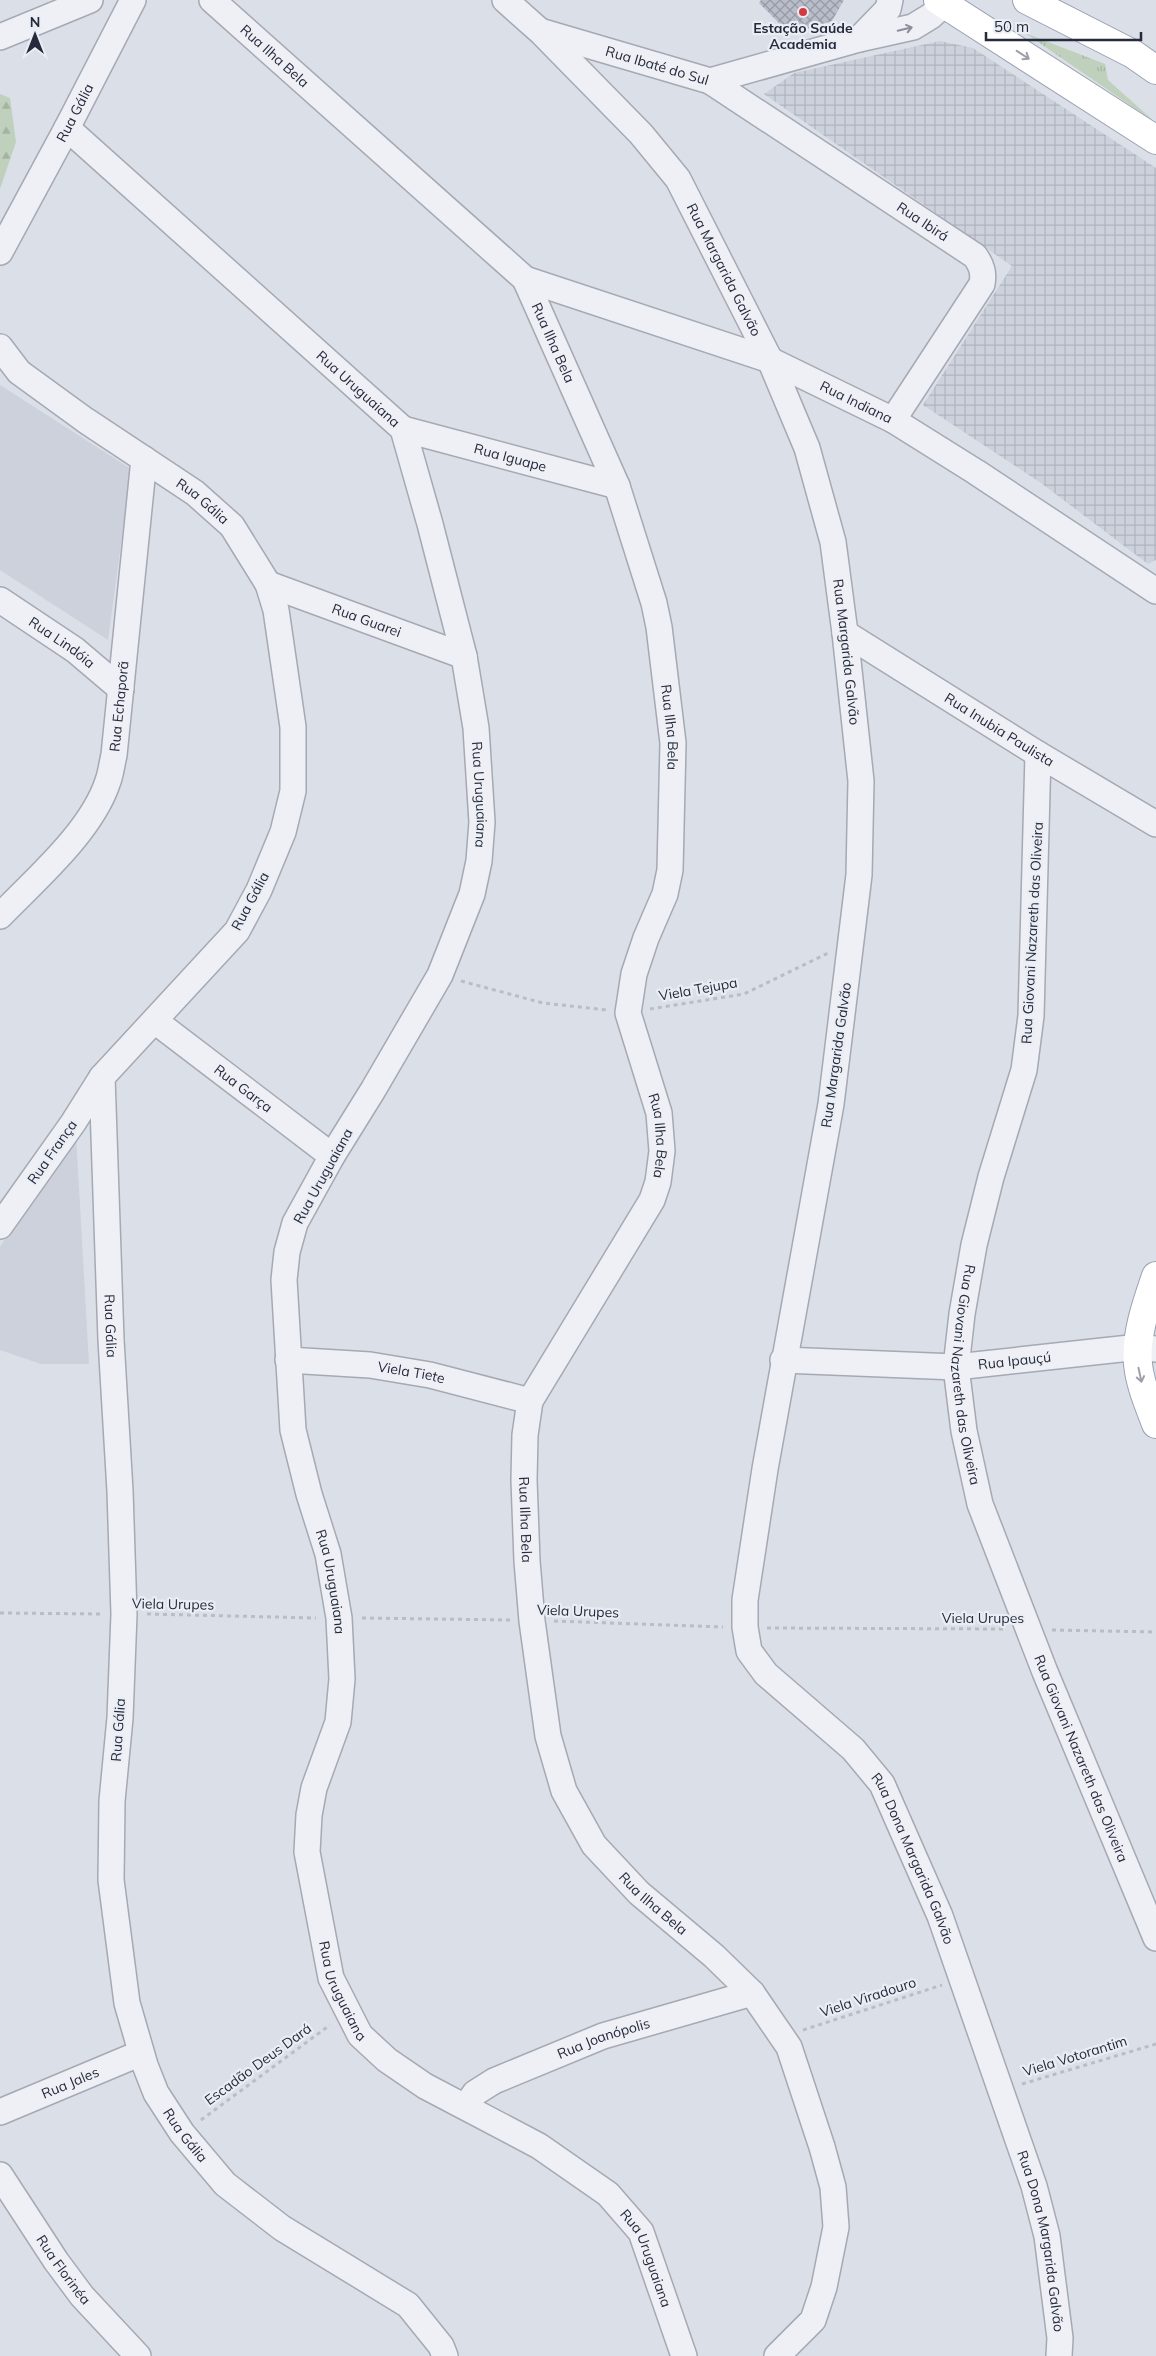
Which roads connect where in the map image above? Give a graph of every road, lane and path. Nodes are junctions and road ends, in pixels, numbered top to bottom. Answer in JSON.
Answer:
{"nodes":[{"id":1,"x":90,"y":0,"type":"edge"},
{"id":2,"x":133,"y":0,"type":"edge"},
{"id":3,"x":212,"y":0,"type":"edge"},
{"id":4,"x":505,"y":0,"type":"edge"},
{"id":5,"x":890,"y":0,"type":"edge"},
{"id":6,"x":1027,"y":0,"type":"edge"},
{"id":7,"x":944,"y":1,"type":"edge"},
{"id":8,"x":541,"y":32,"type":"junction"},
{"id":9,"x":0,"y":37,"type":"edge"},
{"id":10,"x":859,"y":39,"type":"junction"},
{"id":11,"x":1156,"y":70,"type":"edge"},
{"id":12,"x":710,"y":81,"type":"junction"},
{"id":13,"x":67,"y":128,"type":"junction"},
{"id":14,"x":1156,"y":140,"type":"edge"},
{"id":15,"x":0,"y":252,"type":"edge"},
{"id":16,"x":525,"y":279,"type":"junction"},
{"id":17,"x":0,"y":347,"type":"edge"},
{"id":18,"x":770,"y":360,"type":"junction"},
{"id":19,"x":893,"y":420,"type":"junction"},
{"id":20,"x":403,"y":429,"type":"junction"},
{"id":21,"x":144,"y":459,"type":"junction"},
{"id":22,"x":617,"y":486,"type":"junction"},
{"id":23,"x":268,"y":584,"type":"junction"},
{"id":24,"x":1156,"y":591,"type":"edge"},
{"id":25,"x":0,"y":600,"type":"edge"},
{"id":26,"x":845,"y":633,"type":"junction"},
{"id":27,"x":464,"y":656,"type":"junction"},
{"id":28,"x":121,"y":689,"type":"junction"},
{"id":29,"x":1038,"y":754,"type":"junction"},
{"id":30,"x":1156,"y":824,"type":"edge"},
{"id":31,"x":0,"y":916,"type":"edge"},
{"id":32,"x":851,"y":941,"type":"junction"},
{"id":33,"x":440,"y":976,"type":"junction"},
{"id":34,"x":628,"y":1013,"type":"junction"},
{"id":35,"x":155,"y":1021,"type":"junction"},
{"id":36,"x":102,"y":1078,"type":"junction"},
{"id":37,"x":332,"y":1156,"type":"junction"},
{"id":38,"x":0,"y":1226,"type":"edge"},
{"id":39,"x":1156,"y":1276,"type":"edge"},
{"id":40,"x":1147,"y":1348,"type":"edge"},
{"id":41,"x":288,"y":1360,"type":"junction"},
{"id":42,"x":783,"y":1360,"type":"junction"},
{"id":43,"x":956,"y":1367,"type":"junction"},
{"id":44,"x":530,"y":1401,"type":"junction"},
{"id":45,"x":776,"y":1401,"type":"joint"},
{"id":46,"x":1156,"y":1424,"type":"edge"},
{"id":47,"x":0,"y":1613,"type":"edge"},
{"id":48,"x":124,"y":1614,"type":"junction"},
{"id":49,"x":340,"y":1618,"type":"junction"},
{"id":50,"x":532,"y":1620,"type":"junction"},
{"id":51,"x":745,"y":1628,"type":"junction"},
{"id":52,"x":1030,"y":1630,"type":"junction"},
{"id":53,"x":1156,"y":1632,"type":"edge"},
{"id":54,"x":1156,"y":1938,"type":"edge"},
{"id":55,"x":962,"y":1978,"type":"junction"},
{"id":56,"x":752,"y":1993,"type":"junction"},
{"id":57,"x":347,"y":2012,"type":"junction"},
{"id":58,"x":782,"y":2037,"type":"junction"},
{"id":59,"x":1156,"y":2044,"type":"edge"},
{"id":60,"x":141,"y":2053,"type":"junction"},
{"id":61,"x":1000,"y":2090,"type":"junction"},
{"id":62,"x":466,"y":2106,"type":"junction"},
{"id":63,"x":0,"y":2112,"type":"edge"},
{"id":64,"x":182,"y":2133,"type":"junction"},
{"id":65,"x":0,"y":2176,"type":"edge"},
{"id":66,"x":138,"y":2356,"type":"edge"},
{"id":67,"x":445,"y":2356,"type":"edge"},
{"id":68,"x":684,"y":2356,"type":"edge"},
{"id":69,"x":777,"y":2356,"type":"edge"},
{"id":70,"x":1059,"y":2356,"type":"edge"}],
"edges":[{"from":1,"to":9,"type":"street"},
{"from":2,"to":13,"type":"street","name":"Rua Gália"},
{"from":3,"to":16,"type":"street","name":"Rua Ilha Bela"},
{"from":4,"to":8,"type":"street","name":"Rua Margarida Galvão"},
{"from":5,"to":10,"type":"street"},
{"from":6,"to":11,"type":"main road"},
{"from":10,"to":7,"type":"street","name":"Rua Ibaté do Sul","one_way":true},
{"from":7,"to":14,"type":"main road","one_way":true},
{"from":8,"to":12,"type":"street","name":"Rua Ibaté do Sul"},
{"from":8,"to":18,"type":"street","name":"Rua Margarida Galvão"},
{"from":10,"to":12,"type":"street","name":"Rua Ibaté do Sul"},
{"from":12,"to":19,"type":"street","name":"Rua Ibirá"},
{"from":13,"to":15,"type":"street","name":"Rua Gália"},
{"from":13,"to":20,"type":"street","name":"Rua Uruguaiana"},
{"from":16,"to":18,"type":"street","name":"Rua Indiana"},
{"from":16,"to":22,"type":"street","name":"Rua Ilha Bela"},
{"from":17,"to":21,"type":"street","name":"Rua Gália"},
{"from":18,"to":19,"type":"street","name":"Rua Indiana"},
{"from":18,"to":26,"type":"street","name":"Rua Margarida Galvão"},
{"from":19,"to":24,"type":"street","name":"Rua Indiana"},
{"from":20,"to":22,"type":"street","name":"Rua Iguape"},
{"from":20,"to":27,"type":"street","name":"Rua Uruguaiana"},
{"from":21,"to":23,"type":"street","name":"Rua Gália"},
{"from":21,"to":28,"type":"street","name":"Rua Echaporã"},
{"from":22,"to":34,"type":"street","name":"Rua Ilha Bela"},
{"from":23,"to":27,"type":"street","name":"Rua Guarei"},
{"from":23,"to":35,"type":"street","name":"Rua Gália"},
{"from":25,"to":28,"type":"street","name":"Rua Lindóia"},
{"from":26,"to":29,"type":"street","name":"Rua Inubia Paulista"},
{"from":26,"to":32,"type":"street","name":"Rua Margarida Galvão"},
{"from":27,"to":33,"type":"street","name":"Rua Uruguaiana"},
{"from":28,"to":31,"type":"street","name":"Rua Echaporã"},
{"from":29,"to":30,"type":"street","name":"Rua Inubia Paulista"},
{"from":29,"to":43,"type":"street","name":"Rua Giovani Nazareth das Oliveira"},
{"from":32,"to":34,"type":"path","name":"Viela Tejupa"},
{"from":32,"to":42,"type":"street","name":"Rua Margarida Galvão"},
{"from":33,"to":34,"type":"path","name":"Viela Tejupa"},
{"from":33,"to":37,"type":"street","name":"Rua Uruguaiana"},
{"from":34,"to":44,"type":"street","name":"Rua Ilha Bela"},
{"from":35,"to":36,"type":"street","name":"Rua Gália"},
{"from":35,"to":37,"type":"street","name":"Rua Garça"},
{"from":36,"to":38,"type":"street","name":"Rua França"},
{"from":36,"to":48,"type":"street","name":"Rua Gália"},
{"from":37,"to":41,"type":"street","name":"Rua Uruguaiana"},
{"from":39,"to":40,"type":"main road"},
{"from":40,"to":43,"type":"street","name":"Rua Ipauçú"},
{"from":40,"to":46,"type":"main road","one_way":true},
{"from":41,"to":44,"type":"street","name":"Viela Tiete"},
{"from":41,"to":49,"type":"street","name":"Rua Uruguaiana"},
{"from":42,"to":43,"type":"street","name":"Rua Ipauçú"},
{"from":42,"to":45,"type":"street","name":"Rua Margarida Galvão"},
{"from":43,"to":52,"type":"street","name":"Rua Giovani Nazareth das Oliveira"},
{"from":44,"to":50,"type":"street","name":"Rua Ilha Bela"},
{"from":45,"to":51,"type":"street","name":"Rua Dona Margarida Galvão"},
{"from":47,"to":48,"type":"path","name":"Viela Urupes"},
{"from":48,"to":49,"type":"path","name":"Viela Urupes"},
{"from":48,"to":60,"type":"street","name":"Rua Gália"},
{"from":49,"to":50,"type":"path","name":"Viela Urupes"},
{"from":49,"to":57,"type":"street","name":"Rua Uruguaiana"},
{"from":50,"to":51,"type":"path","name":"Viela Urupes"},
{"from":50,"to":56,"type":"street","name":"Rua Ilha Bela"},
{"from":51,"to":52,"type":"path","name":"Viela Urupes"},
{"from":51,"to":55,"type":"street","name":"Rua Dona Margarida Galvão"},
{"from":52,"to":53,"type":"path","name":"Viela Urupes"},
{"from":52,"to":54,"type":"street","name":"Rua Giovani Nazareth das Oliveira"},
{"from":55,"to":58,"type":"path","name":"Viela Viradouro"},
{"from":55,"to":61,"type":"street","name":"Rua Dona Margarida Galvão"},
{"from":56,"to":58,"type":"street","name":"Rua Ilha Bela"},
{"from":56,"to":62,"type":"street","name":"Rua Joanópolis"},
{"from":57,"to":62,"type":"street","name":"Rua Uruguaiana"},
{"from":57,"to":64,"type":"path","name":"Escadão Deus Dará"},
{"from":58,"to":69,"type":"street","name":"Rua Ilha Bela"},
{"from":59,"to":61,"type":"path","name":"Viela Votorantim"},
{"from":60,"to":63,"type":"street","name":"Rua Jales"},
{"from":60,"to":64,"type":"street","name":"Rua Gália"},
{"from":61,"to":70,"type":"street","name":"Rua Dona Margarida Galvão"},
{"from":62,"to":68,"type":"street","name":"Rua Uruguaiana"},
{"from":64,"to":67,"type":"street","name":"Rua Gália"},
{"from":65,"to":66,"type":"street","name":"Rua Florinéa"}]}
